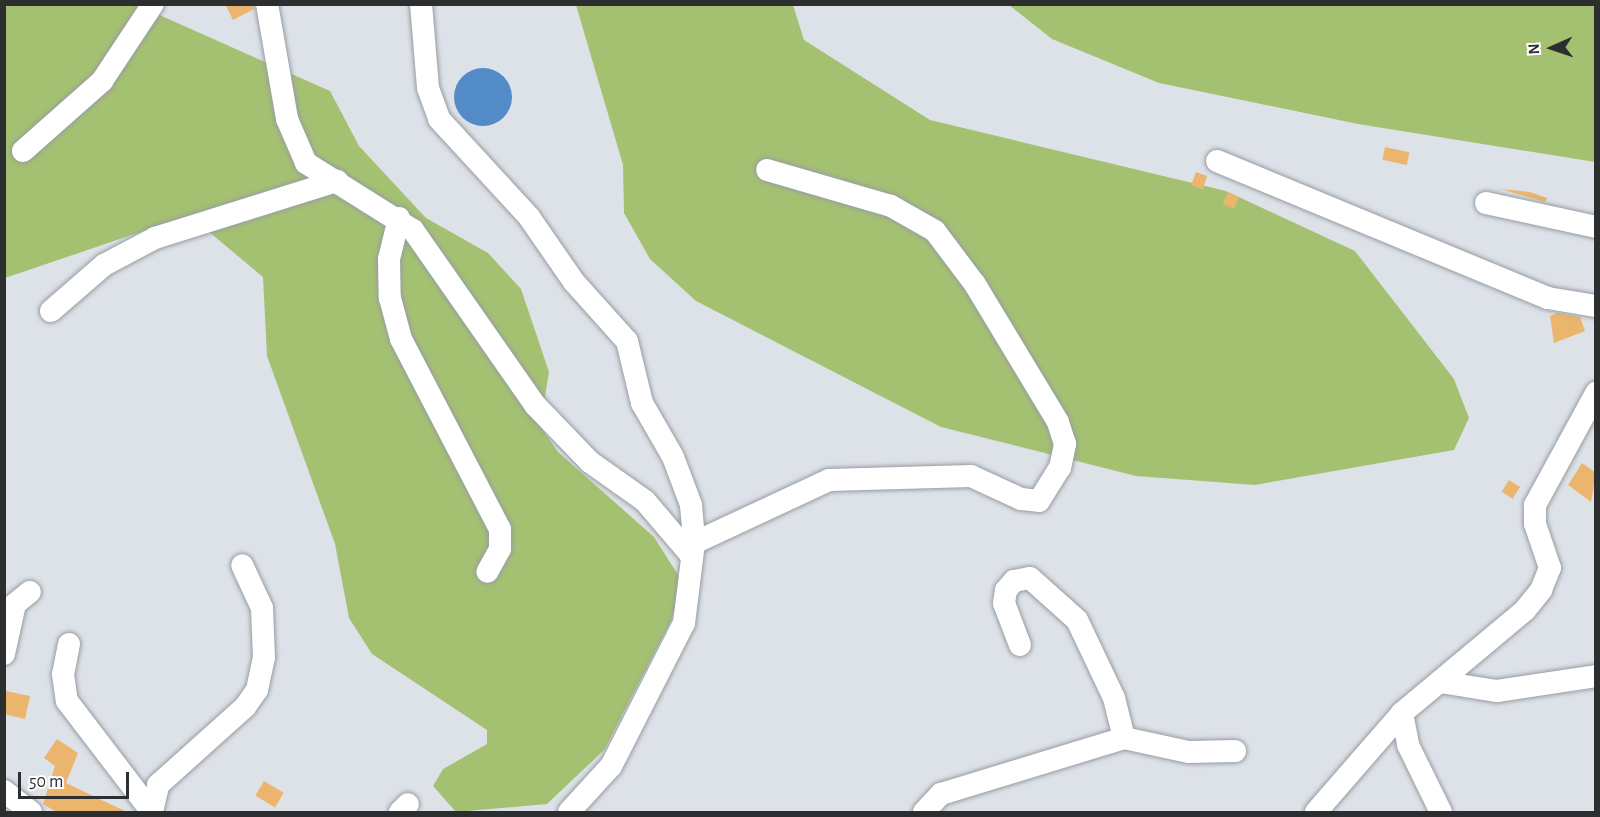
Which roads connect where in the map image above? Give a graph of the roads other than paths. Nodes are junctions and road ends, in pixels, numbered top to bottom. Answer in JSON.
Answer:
{"nodes":[{"id":1,"x":153,"y":4,"type":"edge"},
{"id":2,"x":267,"y":4,"type":"edge"},
{"id":3,"x":421,"y":4,"type":"edge"},
{"id":4,"x":23,"y":151,"type":"dead end"},
{"id":5,"x":1217,"y":161,"type":"dead end"},
{"id":6,"x":766,"y":170,"type":"dead end"},
{"id":7,"x":337,"y":182,"type":"junction"},
{"id":8,"x":1486,"y":203,"type":"dead end"},
{"id":9,"x":399,"y":218,"type":"junction"},
{"id":10,"x":1596,"y":227,"type":"edge"},
{"id":11,"x":1596,"y":306,"type":"edge"},
{"id":12,"x":51,"y":311,"type":"dead end"},
{"id":13,"x":1596,"y":393,"type":"edge"},
{"id":14,"x":692,"y":549,"type":"junction"},
{"id":15,"x":242,"y":564,"type":"dead end"},
{"id":16,"x":487,"y":572,"type":"dead end"},
{"id":17,"x":30,"y":592,"type":"dead end"},
{"id":18,"x":69,"y":644,"type":"dead end"},
{"id":19,"x":1020,"y":645,"type":"dead end"},
{"id":20,"x":4,"y":654,"type":"edge"},
{"id":21,"x":1596,"y":676,"type":"edge"},
{"id":22,"x":1440,"y":682,"type":"junction"},
{"id":23,"x":1402,"y":713,"type":"junction"},
{"id":24,"x":1124,"y":738,"type":"junction"},
{"id":25,"x":1235,"y":751,"type":"dead end"},
{"id":26,"x":4,"y":791,"type":"edge"},
{"id":27,"x":151,"y":812,"type":"edge"},
{"id":28,"x":31,"y":813,"type":"edge"},
{"id":29,"x":569,"y":813,"type":"edge"},
{"id":30,"x":924,"y":813,"type":"edge"},
{"id":31,"x":1316,"y":813,"type":"edge"},
{"id":32,"x":1441,"y":813,"type":"edge"}],
"edges":[{"from":1,"to":4,"type":"street"},
{"from":2,"to":7,"type":"street"},
{"from":3,"to":14,"type":"street"},
{"from":5,"to":11,"type":"street"},
{"from":6,"to":14,"type":"street"},
{"from":7,"to":9,"type":"street"},
{"from":7,"to":12,"type":"street"},
{"from":8,"to":10,"type":"street"},
{"from":9,"to":14,"type":"street"},
{"from":9,"to":16,"type":"street"},
{"from":13,"to":22,"type":"street"},
{"from":14,"to":29,"type":"street"},
{"from":15,"to":27,"type":"street"},
{"from":17,"to":20,"type":"street"},
{"from":18,"to":27,"type":"street"},
{"from":19,"to":24,"type":"street"},
{"from":21,"to":22,"type":"street"},
{"from":22,"to":23,"type":"street"},
{"from":23,"to":31,"type":"street"},
{"from":23,"to":32,"type":"street"},
{"from":24,"to":25,"type":"street"},
{"from":24,"to":30,"type":"street"},
{"from":26,"to":28,"type":"street"}]}
